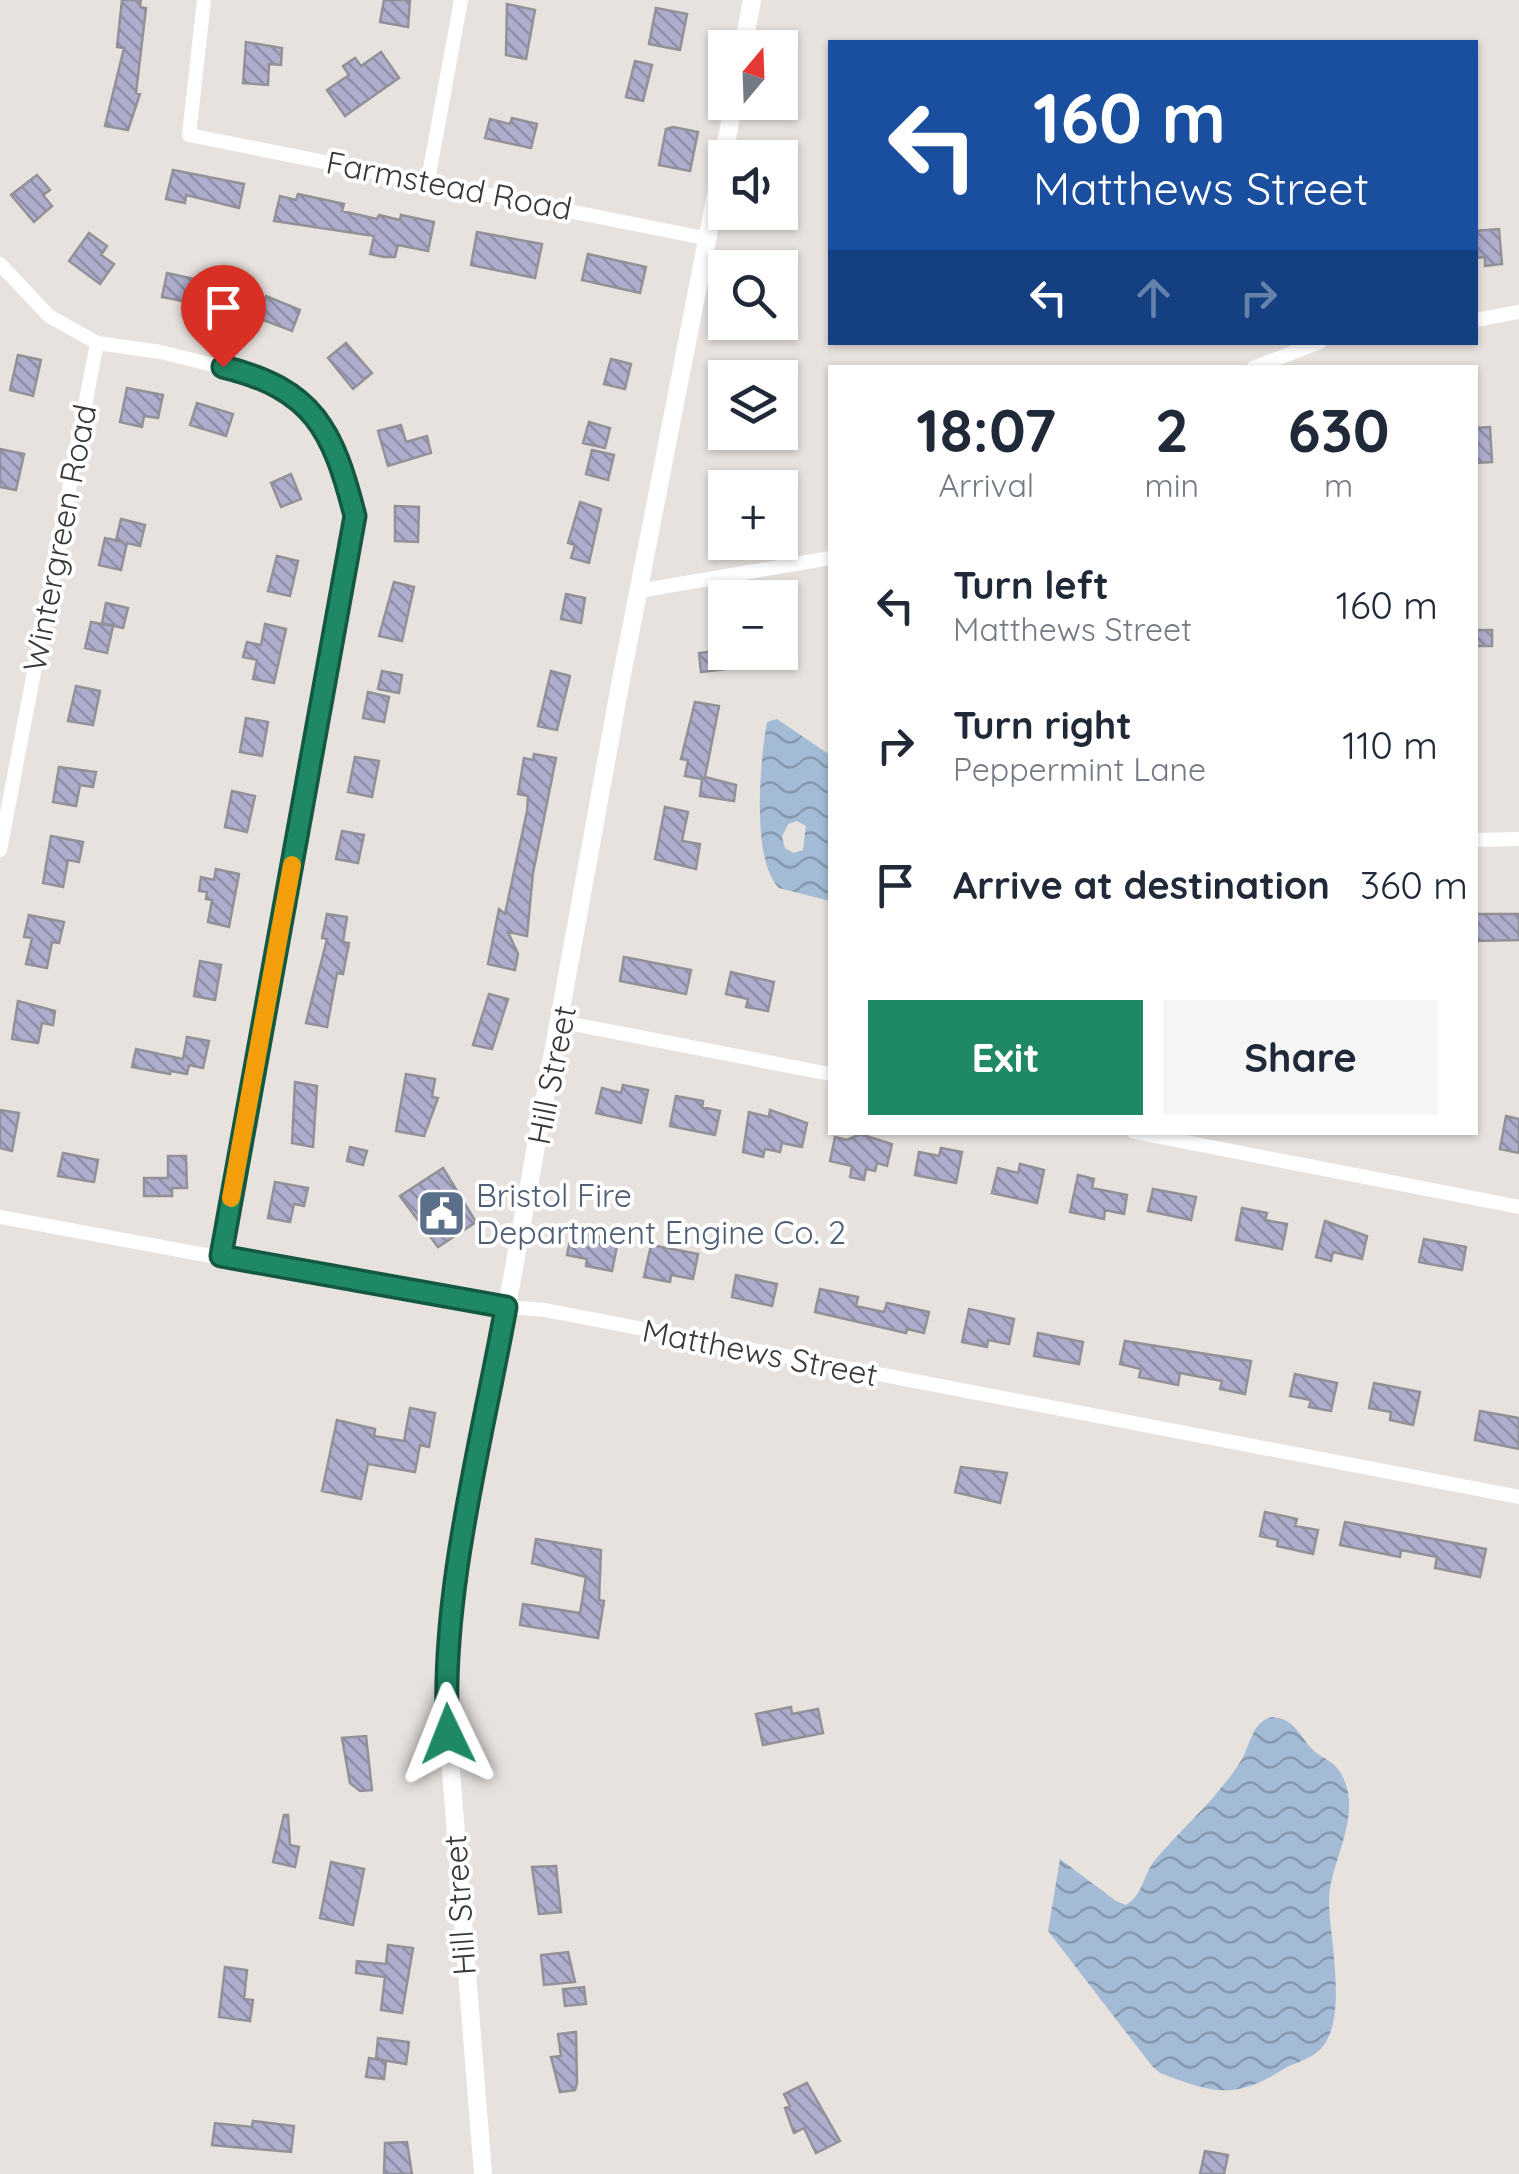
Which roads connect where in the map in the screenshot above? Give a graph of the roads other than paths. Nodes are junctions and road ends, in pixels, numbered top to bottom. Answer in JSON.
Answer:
{"nodes":[{"id":1,"x":204,"y":0,"type":"edge"},
{"id":2,"x":461,"y":0,"type":"edge"},
{"id":3,"x":752,"y":0,"type":"edge"},
{"id":4,"x":747,"y":30,"type":"edge"},
{"id":5,"x":731,"y":120,"type":"edge"},
{"id":6,"x":428,"y":180,"type":"junction"},
{"id":7,"x":709,"y":239,"type":"junction"},
{"id":8,"x":0,"y":264,"type":"edge"},
{"id":9,"x":1519,"y":312,"type":"edge"},
{"id":10,"x":1478,"y":319,"type":"edge"},
{"id":11,"x":97,"y":343,"type":"junction"},
{"id":12,"x":1312,"y":345,"type":"edge"},
{"id":13,"x":1260,"y":365,"type":"edge"},
{"id":14,"x":828,"y":558,"type":"edge"},
{"id":15,"x":639,"y":591,"type":"junction"},
{"id":16,"x":1519,"y":839,"type":"edge"},
{"id":17,"x":1478,"y":840,"type":"edge"},
{"id":18,"x":0,"y":850,"type":"edge"},
{"id":19,"x":562,"y":1022,"type":"junction"},
{"id":20,"x":828,"y":1074,"type":"edge"},
{"id":21,"x":1150,"y":1135,"type":"edge"},
{"id":22,"x":1519,"y":1206,"type":"edge"},
{"id":23,"x":0,"y":1217,"type":"edge"},
{"id":24,"x":221,"y":1256,"type":"junction"},
{"id":25,"x":506,"y":1307,"type":"junction"},
{"id":26,"x":1519,"y":1497,"type":"edge"},
{"id":27,"x":483,"y":2174,"type":"edge"}],
"edges":[{"from":1,"to":6,"type":"street","name":"Farmstead Road"},
{"from":2,"to":6,"type":"street"},
{"from":3,"to":4,"type":"street"},
{"from":5,"to":7,"type":"street","name":"Hill Street"},
{"from":6,"to":7,"type":"street","name":"Farmstead Road"},
{"from":7,"to":15,"type":"street","name":"Hill Street"},
{"from":8,"to":11,"type":"street"},
{"from":9,"to":10,"type":"street"},
{"from":11,"to":18,"type":"street","name":"Wintergreen Road"},
{"from":11,"to":24,"type":"street"},
{"from":12,"to":13,"type":"street"},
{"from":14,"to":15,"type":"street"},
{"from":15,"to":19,"type":"street","name":"Hill Street"},
{"from":16,"to":17,"type":"street"},
{"from":19,"to":20,"type":"street"},
{"from":19,"to":25,"type":"street","name":"Hill Street"},
{"from":21,"to":22,"type":"street"},
{"from":23,"to":24,"type":"street","name":"Matthews Street"},
{"from":24,"to":25,"type":"street","name":"Matthews Street"},
{"from":25,"to":26,"type":"street","name":"Matthews Street"},
{"from":25,"to":27,"type":"street","name":"Hill Street"}]}
